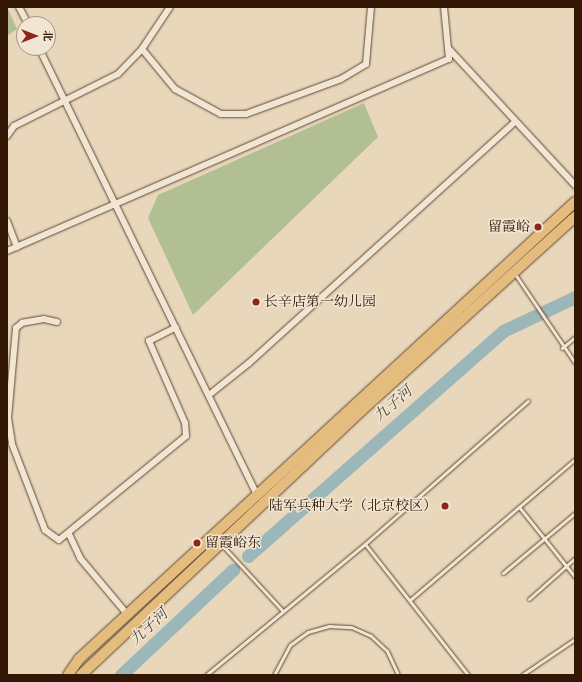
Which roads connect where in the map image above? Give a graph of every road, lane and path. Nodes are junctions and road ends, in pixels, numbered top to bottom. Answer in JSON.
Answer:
{"nodes":[{"id":1,"x":19,"y":7,"type":"edge"},
{"id":2,"x":170,"y":7,"type":"edge"},
{"id":3,"x":371,"y":7,"type":"edge"},
{"id":4,"x":444,"y":7,"type":"edge"},
{"id":5,"x":24,"y":16,"type":"edge"},
{"id":6,"x":448,"y":48,"type":"junction"},
{"id":7,"x":142,"y":49,"type":"junction"},
{"id":8,"x":43,"y":56,"type":"edge"},
{"id":9,"x":65,"y":100,"type":"junction"},
{"id":10,"x":515,"y":122,"type":"junction"},
{"id":11,"x":7,"y":136,"type":"edge"},
{"id":12,"x":575,"y":185,"type":"edge"},
{"id":13,"x":575,"y":202,"type":"edge"},
{"id":14,"x":116,"y":205,"type":"junction"},
{"id":15,"x":575,"y":217,"type":"edge"},
{"id":16,"x":7,"y":221,"type":"edge"},
{"id":17,"x":17,"y":247,"type":"junction"},
{"id":18,"x":7,"y":251,"type":"edge"},
{"id":19,"x":514,"y":272,"type":"junction"},
{"id":20,"x":57,"y":322,"type":"dead end"},
{"id":21,"x":176,"y":327,"type":"junction"},
{"id":22,"x":575,"y":337,"type":"edge"},
{"id":23,"x":562,"y":348,"type":"junction"},
{"id":24,"x":575,"y":363,"type":"edge"},
{"id":25,"x":209,"y":395,"type":"junction"},
{"id":26,"x":528,"y":401,"type":"dead end"},
{"id":27,"x":575,"y":459,"type":"edge"},
{"id":28,"x":257,"y":494,"type":"junction"},
{"id":29,"x":519,"y":507,"type":"junction"},
{"id":30,"x":575,"y":513,"type":"edge"},
{"id":31,"x":69,"y":534,"type":"junction"},
{"id":32,"x":544,"y":538,"type":"junction"},
{"id":33,"x":220,"y":543,"type":"junction"},
{"id":34,"x":365,"y":544,"type":"junction"},
{"id":35,"x":575,"y":558,"type":"edge"},
{"id":36,"x":566,"y":566,"type":"junction"},
{"id":37,"x":503,"y":573,"type":"dead end"},
{"id":38,"x":575,"y":577,"type":"edge"},
{"id":39,"x":529,"y":599,"type":"dead end"},
{"id":40,"x":410,"y":600,"type":"junction"},
{"id":41,"x":284,"y":611,"type":"junction"},
{"id":42,"x":127,"y":614,"type":"junction"},
{"id":43,"x":575,"y":639,"type":"edge"},
{"id":44,"x":68,"y":675,"type":"edge"},
{"id":45,"x":81,"y":675,"type":"edge"},
{"id":46,"x":206,"y":675,"type":"edge"},
{"id":47,"x":274,"y":675,"type":"edge"},
{"id":48,"x":398,"y":675,"type":"edge"},
{"id":49,"x":468,"y":675,"type":"edge"},
{"id":50,"x":522,"y":675,"type":"edge"}],
"edges":[{"from":1,"to":5,"type":"street"},
{"from":2,"to":7,"type":"street"},
{"from":3,"to":7,"type":"street"},
{"from":4,"to":6,"type":"street"},
{"from":6,"to":10,"type":"street"},
{"from":6,"to":14,"type":"street"},
{"from":7,"to":9,"type":"street"},
{"from":8,"to":9,"type":"street"},
{"from":9,"to":11,"type":"street"},
{"from":9,"to":14,"type":"street"},
{"from":10,"to":12,"type":"street"},
{"from":10,"to":25,"type":"street"},
{"from":13,"to":28,"type":"main road"},
{"from":14,"to":17,"type":"street"},
{"from":14,"to":21,"type":"street"},
{"from":15,"to":19,"type":"main road"},
{"from":16,"to":17,"type":"street"},
{"from":17,"to":18,"type":"street"},
{"from":19,"to":23,"type":"lane"},
{"from":19,"to":33,"type":"main road"},
{"from":20,"to":31,"type":"street"},
{"from":21,"to":25,"type":"street"},
{"from":21,"to":31,"type":"street"},
{"from":22,"to":23,"type":"lane"},
{"from":23,"to":24,"type":"lane"},
{"from":25,"to":28,"type":"street"},
{"from":26,"to":34,"type":"lane"},
{"from":27,"to":29,"type":"lane"},
{"from":28,"to":42,"type":"main road"},
{"from":29,"to":32,"type":"lane"},
{"from":29,"to":40,"type":"lane"},
{"from":30,"to":32,"type":"lane"},
{"from":31,"to":42,"type":"street"},
{"from":32,"to":36,"type":"lane"},
{"from":32,"to":37,"type":"lane"},
{"from":33,"to":41,"type":"lane"},
{"from":33,"to":45,"type":"main road"},
{"from":34,"to":40,"type":"lane"},
{"from":34,"to":41,"type":"lane"},
{"from":35,"to":36,"type":"lane"},
{"from":36,"to":38,"type":"lane"},
{"from":36,"to":39,"type":"lane"},
{"from":40,"to":49,"type":"lane"},
{"from":41,"to":46,"type":"lane"},
{"from":42,"to":44,"type":"main road"},
{"from":43,"to":50,"type":"lane"},
{"from":47,"to":48,"type":"lane"}]}
